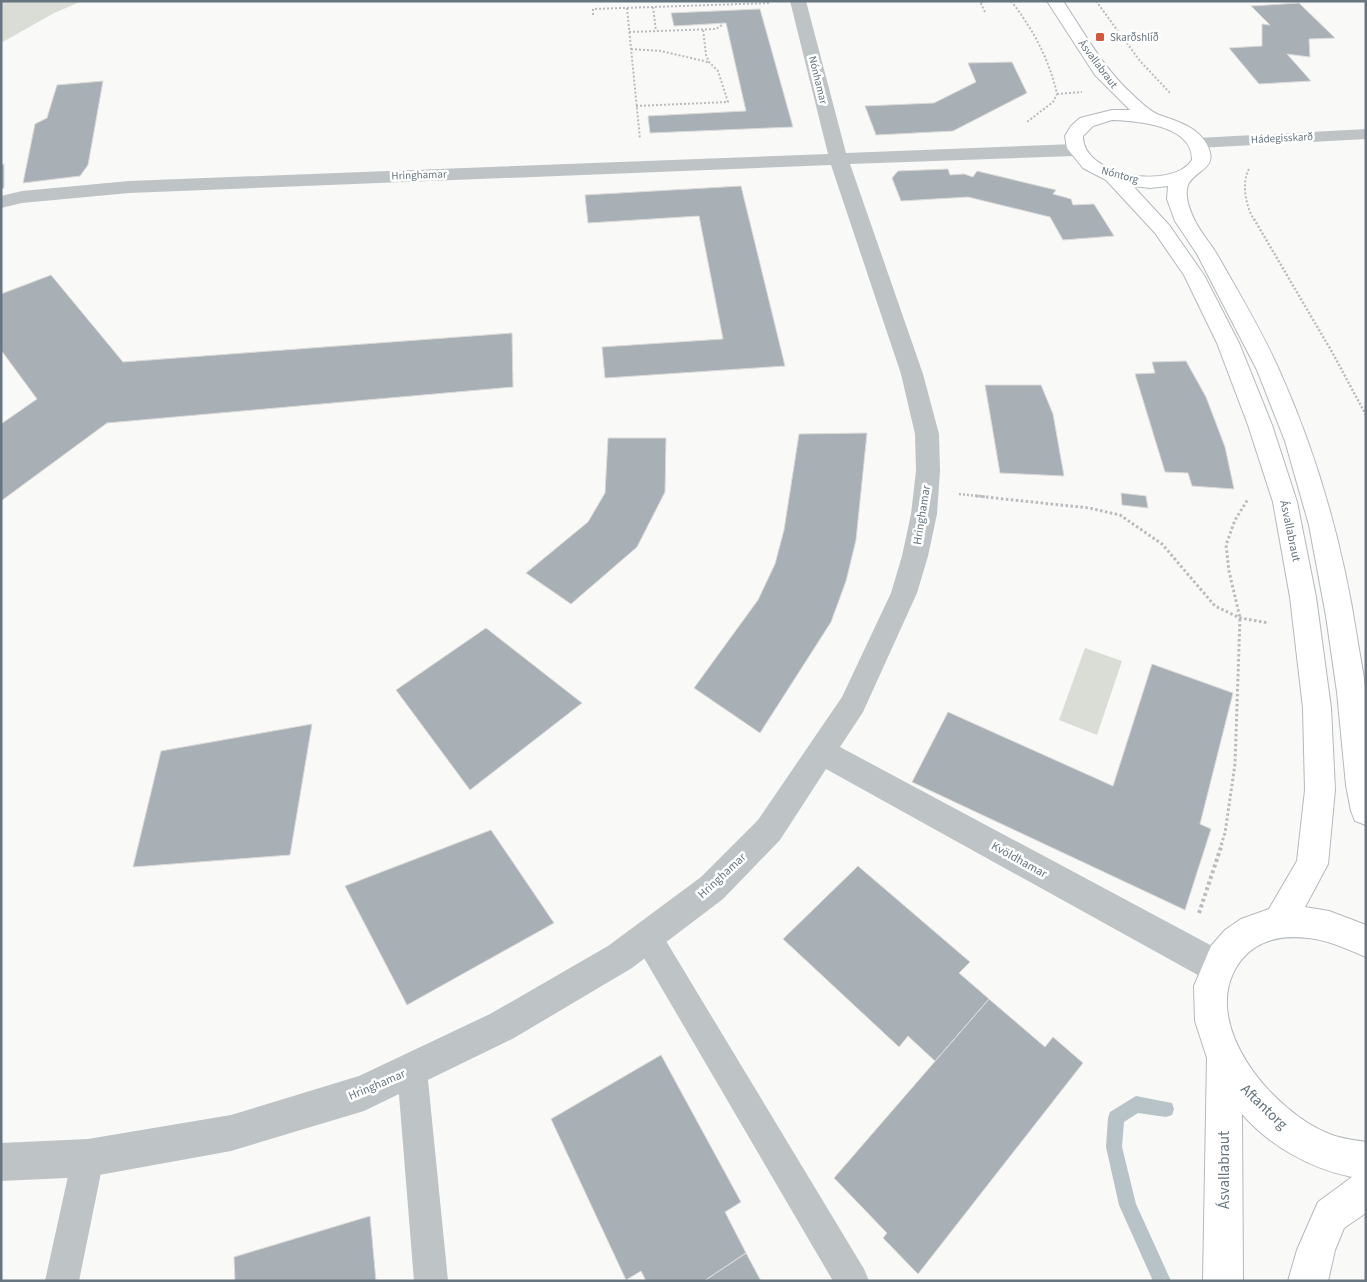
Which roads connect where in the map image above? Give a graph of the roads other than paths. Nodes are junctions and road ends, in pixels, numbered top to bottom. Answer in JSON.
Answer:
{"nodes":[{"id":1,"x":1038,"y":1,"type":"edge"},
{"id":2,"x":1055,"y":1,"type":"edge"},
{"id":3,"x":798,"y":2,"type":"edge"},
{"id":4,"x":1095,"y":105,"type":"junction"},
{"id":5,"x":1152,"y":118,"type":"junction"},
{"id":6,"x":1366,"y":134,"type":"edge"},
{"id":7,"x":1198,"y":143,"type":"junction"},
{"id":8,"x":1075,"y":150,"type":"junction"},
{"id":9,"x":838,"y":158,"type":"junction"},
{"id":10,"x":1113,"y":176,"type":"junction"},
{"id":11,"x":1184,"y":177,"type":"junction"},
{"id":12,"x":1,"y":202,"type":"edge"},
{"id":13,"x":822,"y":752,"type":"junction"},
{"id":14,"x":1366,"y":810,"type":"edge"},
{"id":15,"x":1279,"y":922,"type":"junction"},
{"id":16,"x":647,"y":936,"type":"junction"},
{"id":17,"x":1366,"y":941,"type":"edge"},
{"id":18,"x":1217,"y":967,"type":"junction"},
{"id":19,"x":1224,"y":1059,"type":"junction"},
{"id":20,"x":412,"y":1070,"type":"junction"},
{"id":21,"x":88,"y":1158,"type":"junction"},
{"id":22,"x":1366,"y":1161,"type":"edge"},
{"id":23,"x":1,"y":1162,"type":"edge"},
{"id":24,"x":1366,"y":1190,"type":"edge"},
{"id":25,"x":62,"y":1281,"type":"edge"},
{"id":26,"x":431,"y":1281,"type":"edge"},
{"id":27,"x":852,"y":1281,"type":"edge"},
{"id":28,"x":1223,"y":1281,"type":"edge"},
{"id":29,"x":1308,"y":1281,"type":"edge"}],
"edges":[{"from":1,"to":4,"type":"main road","name":"Ásvallabraut"},
{"from":2,"to":5,"type":"main road","name":"Ásvallabraut"},
{"from":3,"to":9,"type":"street","name":"Nónhamar"},
{"from":4,"to":5,"type":"main road"},
{"from":4,"to":8,"type":"main road"},
{"from":5,"to":7,"type":"main road"},
{"from":6,"to":7,"type":"street","name":"Hádegisskarð"},
{"from":7,"to":11,"type":"main road"},
{"from":8,"to":9,"type":"street","name":"Hringhamar"},
{"from":8,"to":10,"type":"main road","name":"Nóntorg"},
{"from":9,"to":12,"type":"street","name":"Hringhamar"},
{"from":9,"to":13,"type":"street","name":"Hringhamar"},
{"from":10,"to":11,"type":"main road","name":"Nóntorg"},
{"from":10,"to":15,"type":"main road","name":"Ásvallabraut"},
{"from":11,"to":14,"type":"main road"},
{"from":13,"to":16,"type":"street","name":"Hringhamar"},
{"from":13,"to":18,"type":"street","name":"Kvöldhamar"},
{"from":15,"to":17,"type":"main road","name":"Aftantorg"},
{"from":15,"to":18,"type":"main road","name":"Aftantorg"},
{"from":16,"to":20,"type":"street","name":"Hringhamar"},
{"from":16,"to":27,"type":"lane"},
{"from":18,"to":19,"type":"main road","name":"Aftantorg"},
{"from":19,"to":22,"type":"main road","name":"Aftantorg"},
{"from":19,"to":28,"type":"main road","name":"Ásvallabraut"},
{"from":20,"to":21,"type":"street","name":"Hringhamar"},
{"from":20,"to":26,"type":"lane"},
{"from":21,"to":23,"type":"street","name":"Hringhamar"},
{"from":21,"to":25,"type":"lane"},
{"from":24,"to":29,"type":"main road"}]}
